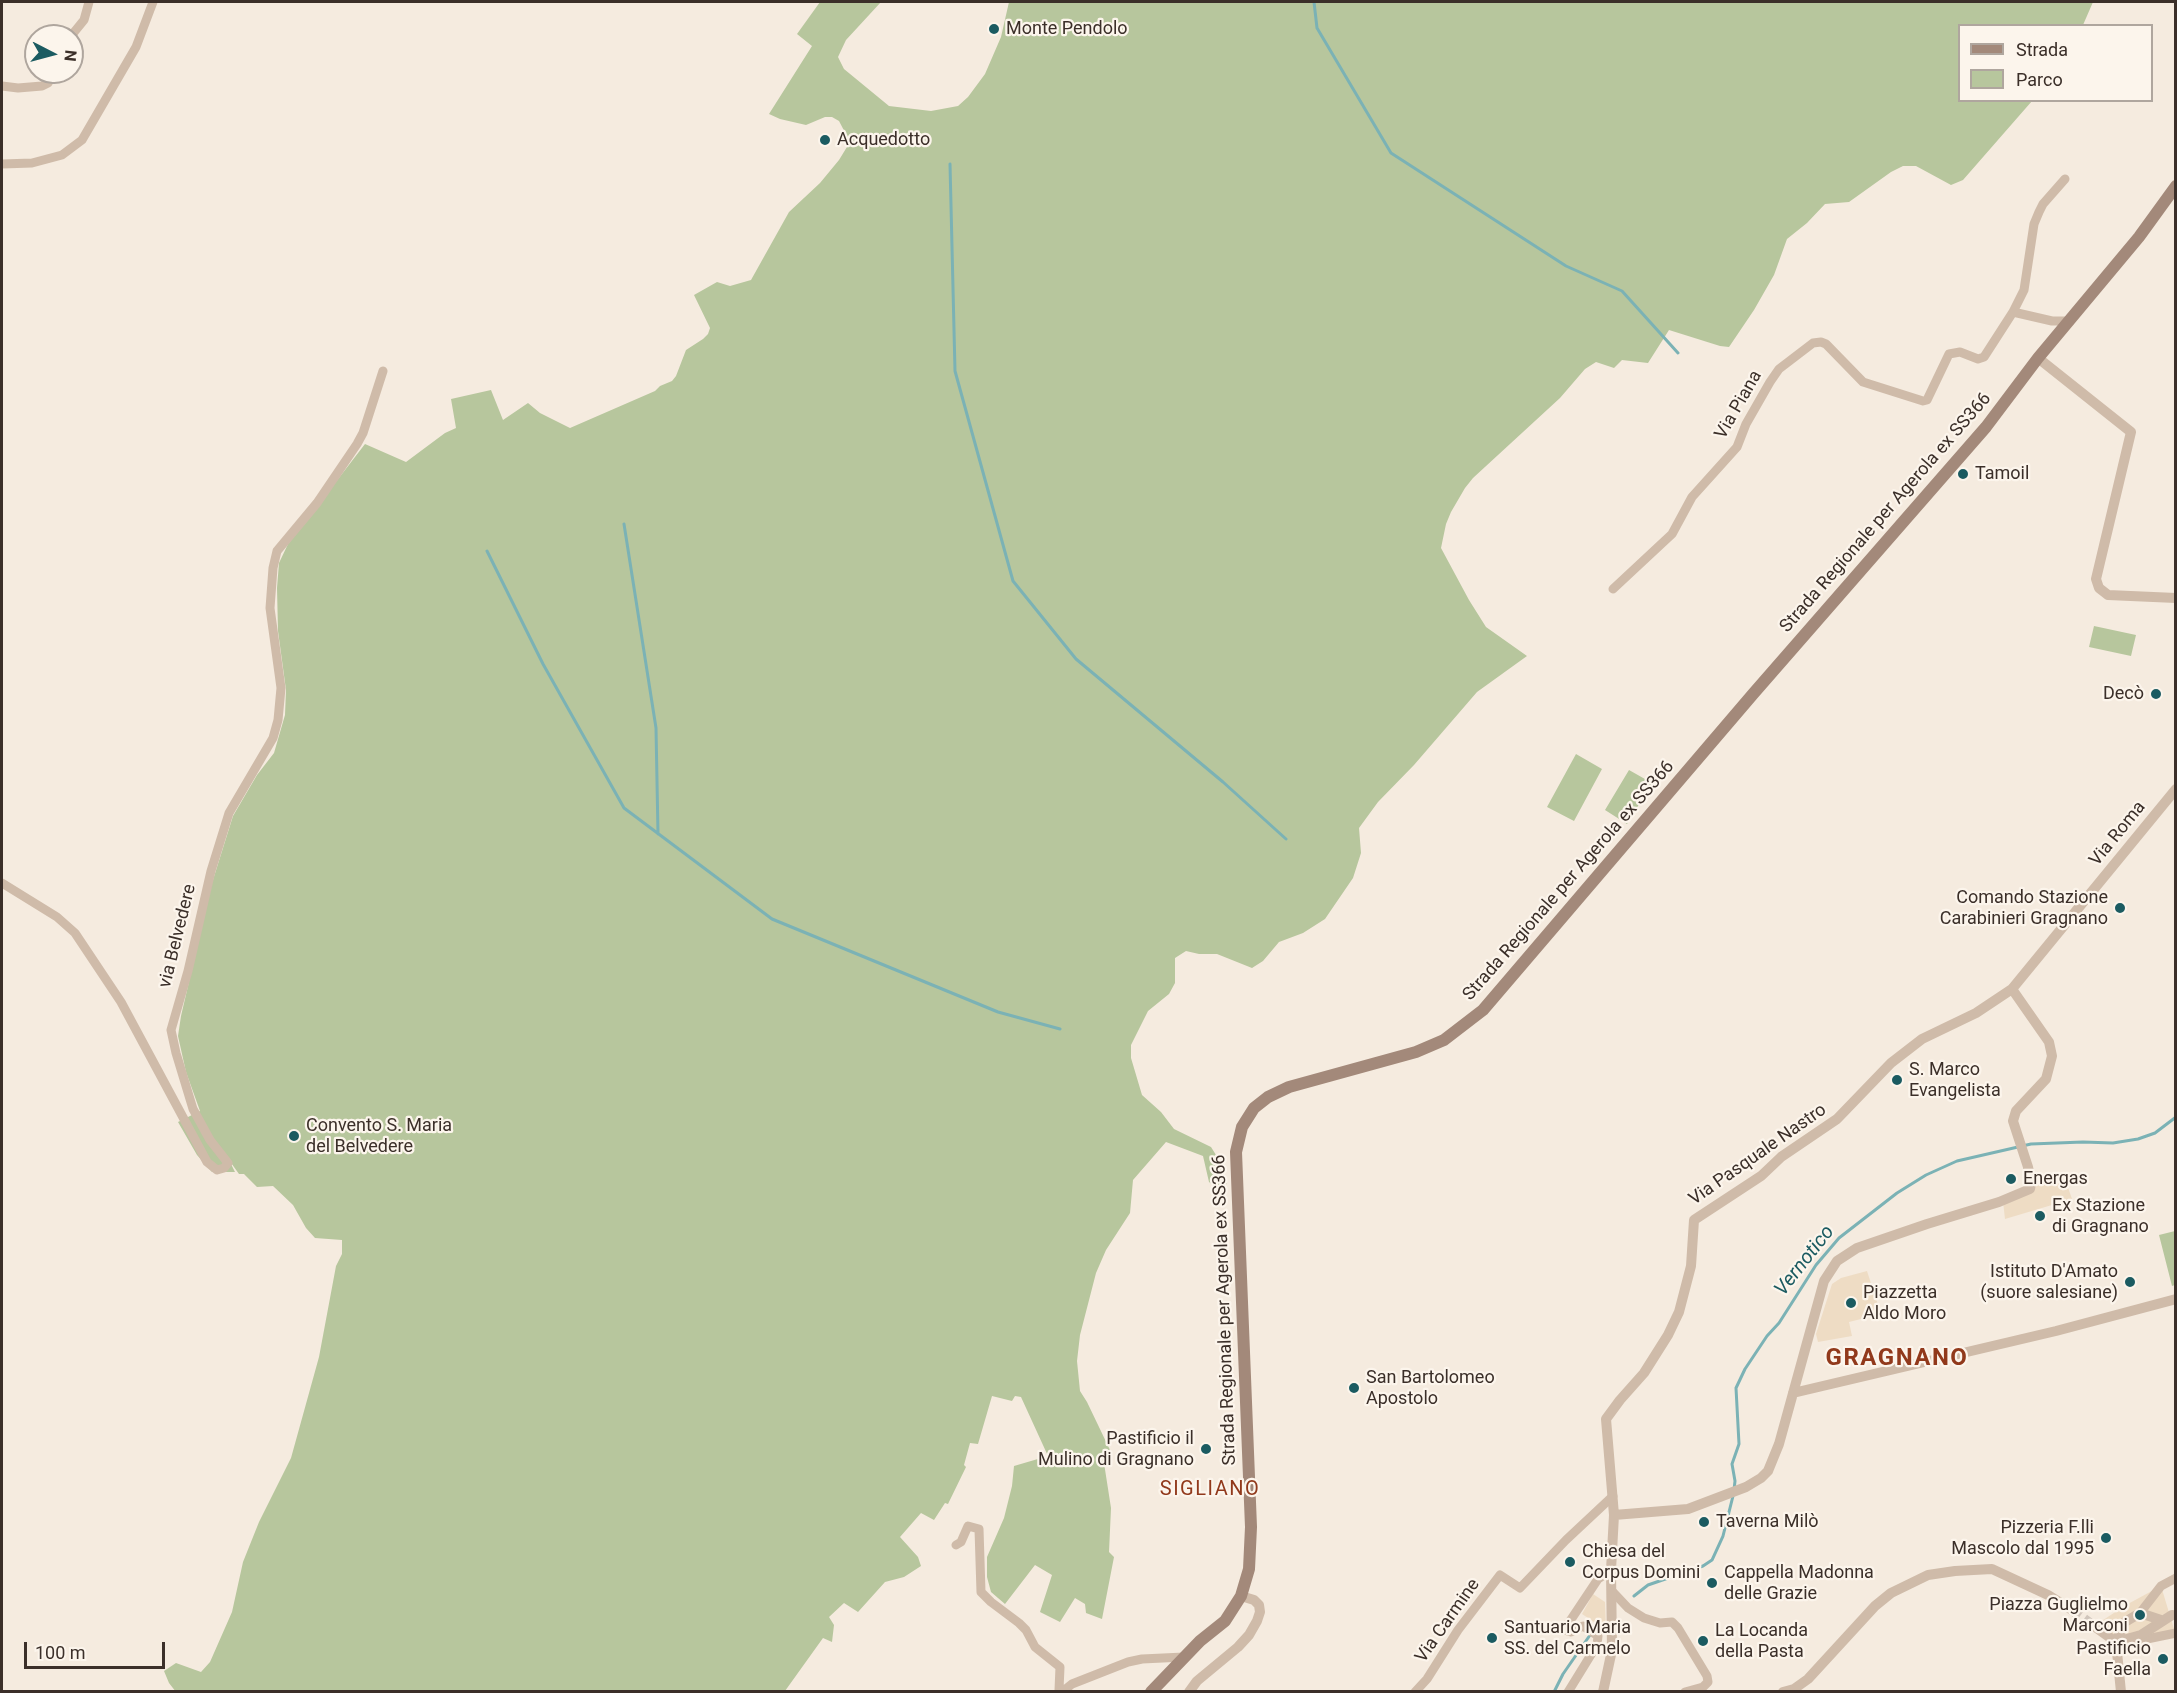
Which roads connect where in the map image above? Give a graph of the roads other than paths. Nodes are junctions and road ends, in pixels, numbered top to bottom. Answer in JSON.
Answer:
{"nodes":[{"id":1,"x":89,"y":2,"type":"edge"},
{"id":2,"x":153,"y":2,"type":"edge"},
{"id":3,"x":81,"y":24,"type":"edge"},
{"id":4,"x":46,"y":84,"type":"edge"},
{"id":5,"x":2,"y":86,"type":"edge"},
{"id":6,"x":2,"y":164,"type":"edge"},
{"id":7,"x":2065,"y":179,"type":"dead end"},
{"id":8,"x":2175,"y":186,"type":"edge"},
{"id":9,"x":2013,"y":312,"type":"junction"},
{"id":10,"x":2070,"y":321,"type":"junction"},
{"id":11,"x":2038,"y":358,"type":"junction"},
{"id":12,"x":383,"y":371,"type":"dead end"},
{"id":13,"x":1613,"y":589,"type":"dead end"},
{"id":14,"x":2175,"y":598,"type":"edge"},
{"id":15,"x":2175,"y":789,"type":"edge"},
{"id":16,"x":2,"y":883,"type":"edge"},
{"id":17,"x":2012,"y":989,"type":"junction"},
{"id":18,"x":1925,"y":1037,"type":"joint"},
{"id":19,"x":2175,"y":1299,"type":"edge"},
{"id":20,"x":1793,"y":1393,"type":"junction"},
{"id":21,"x":1613,"y":1496,"type":"junction"},
{"id":22,"x":1614,"y":1515,"type":"junction"},
{"id":23,"x":956,"y":1545,"type":"dead end"},
{"id":24,"x":1611,"y":1570,"type":"junction"},
{"id":25,"x":2175,"y":1578,"type":"edge"},
{"id":26,"x":1612,"y":1591,"type":"junction"},
{"id":27,"x":1240,"y":1596,"type":"junction"},
{"id":28,"x":2072,"y":1610,"type":"tunnel mouth"},
{"id":29,"x":2140,"y":1613,"type":"junction"},
{"id":30,"x":2172,"y":1614,"type":"dead end"},
{"id":31,"x":2161,"y":1620,"type":"junction"},
{"id":32,"x":2091,"y":1624,"type":"tunnel mouth"},
{"id":33,"x":2175,"y":1633,"type":"edge"},
{"id":34,"x":2130,"y":1638,"type":"junction"},
{"id":35,"x":2115,"y":1642,"type":"junction"},
{"id":36,"x":1184,"y":1657,"type":"junction"},
{"id":37,"x":1061,"y":1692,"type":"edge"},
{"id":38,"x":1151,"y":1692,"type":"edge"},
{"id":39,"x":1189,"y":1692,"type":"edge"},
{"id":40,"x":1415,"y":1692,"type":"edge"},
{"id":41,"x":1568,"y":1692,"type":"edge"},
{"id":42,"x":1603,"y":1692,"type":"edge"},
{"id":43,"x":1685,"y":1692,"type":"edge"},
{"id":44,"x":1783,"y":1692,"type":"edge"},
{"id":45,"x":2121,"y":1692,"type":"edge"}],
"edges":[{"from":1,"to":3,"type":"street"},
{"from":2,"to":6,"type":"street"},
{"from":4,"to":5,"type":"street"},
{"from":7,"to":9,"type":"street"},
{"from":8,"to":10,"type":"main road","name":"Strada Regionale per Agerola ex SS366"},
{"from":9,"to":10,"type":"street"},
{"from":9,"to":13,"type":"street","name":"Via Piana"},
{"from":10,"to":11,"type":"main road","name":"Strada Regionale per Agerola ex SS366"},
{"from":11,"to":14,"type":"street"},
{"from":11,"to":27,"type":"main road","name":"Strada Regionale per Agerola ex SS366"},
{"from":12,"to":16,"type":"street","name":"via Belvedere"},
{"from":15,"to":17,"type":"street","name":"Via Roma"},
{"from":17,"to":18,"type":"street","name":"Via Roma"},
{"from":17,"to":20,"type":"street"},
{"from":18,"to":21,"type":"street","name":"Via Pasquale Nastro"},
{"from":19,"to":20,"type":"street"},
{"from":20,"to":22,"type":"street"},
{"from":21,"to":22,"type":"street"},
{"from":21,"to":40,"type":"street","name":"Via Carmine"},
{"from":22,"to":24,"type":"street"},
{"from":23,"to":37,"type":"street"},
{"from":24,"to":26,"type":"street"},
{"from":24,"to":41,"type":"street"},
{"from":25,"to":29,"type":"street"},
{"from":26,"to":42,"type":"street"},
{"from":26,"to":43,"type":"street"},
{"from":27,"to":36,"type":"main road","name":"Strada Regionale per Agerola ex SS366"},
{"from":27,"to":39,"type":"street"},
{"from":28,"to":44,"type":"street"},
{"from":29,"to":31,"type":"street"},
{"from":29,"to":35,"type":"street"},
{"from":30,"to":31,"type":"street"},
{"from":31,"to":34,"type":"street"},
{"from":32,"to":35,"type":"street"},
{"from":33,"to":34,"type":"street"},
{"from":34,"to":35,"type":"street"},
{"from":35,"to":45,"type":"street"},
{"from":36,"to":37,"type":"street"},
{"from":36,"to":38,"type":"main road","name":"Strada Regionale per Agerola ex SS366"}]}
